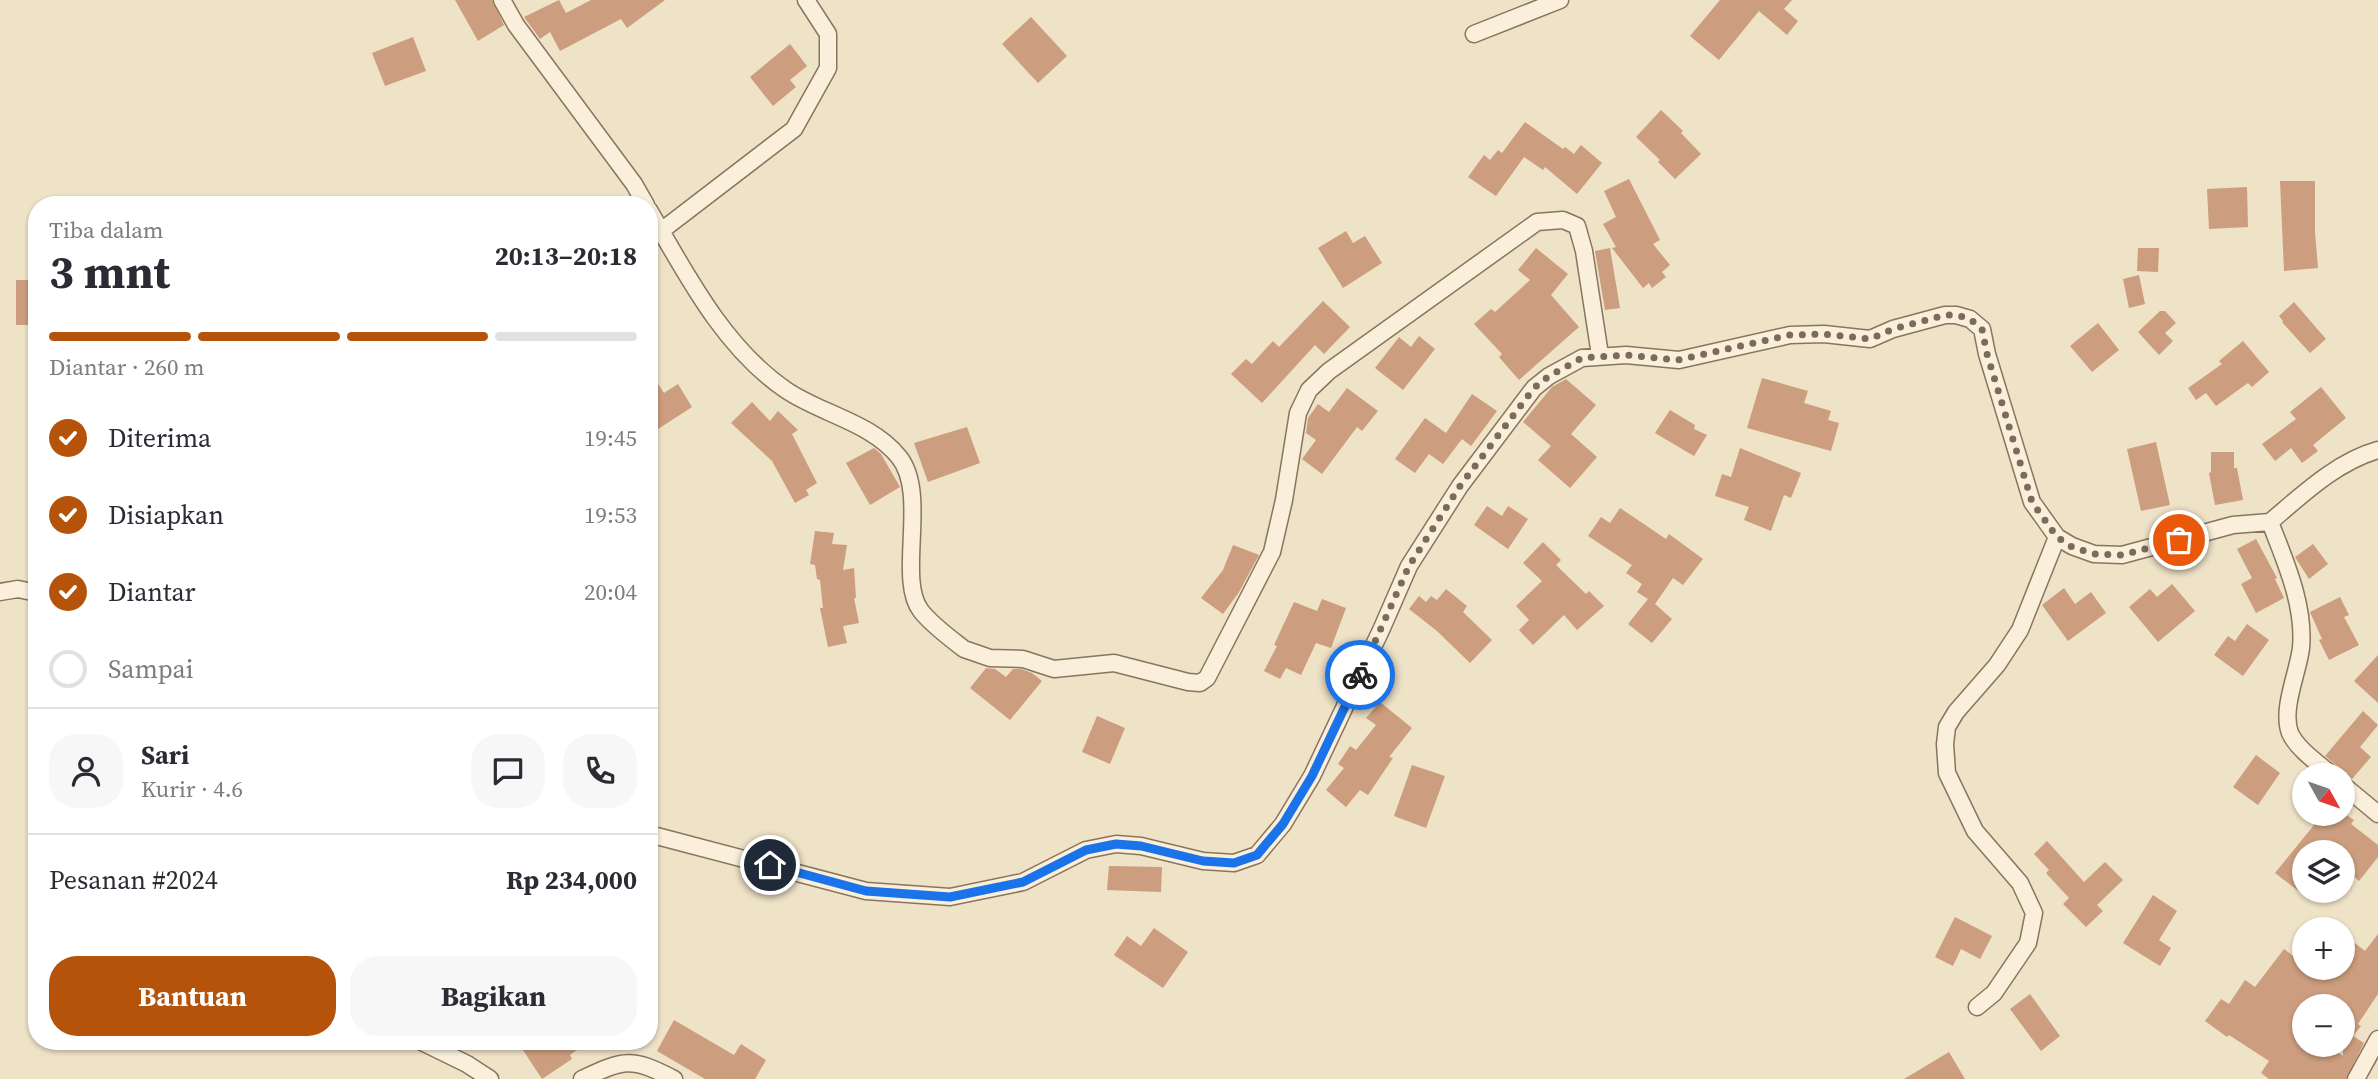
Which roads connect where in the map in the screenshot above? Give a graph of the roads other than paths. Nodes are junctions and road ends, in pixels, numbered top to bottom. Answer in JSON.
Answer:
{"nodes":[{"id":1,"x":502,"y":0,"type":"edge"},
{"id":2,"x":806,"y":0,"type":"edge"},
{"id":3,"x":1560,"y":0,"type":"edge"},
{"id":4,"x":1474,"y":34,"type":"dead end"},
{"id":5,"x":641,"y":196,"type":"edge"},
{"id":6,"x":658,"y":226,"type":"edge"},
{"id":7,"x":661,"y":231,"type":"junction"},
{"id":8,"x":1600,"y":355,"type":"junction"},
{"id":9,"x":2378,"y":450,"type":"edge"},
{"id":10,"x":2270,"y":522,"type":"junction"},
{"id":11,"x":2057,"y":537,"type":"junction"},
{"id":12,"x":28,"y":591,"type":"edge"},
{"id":13,"x":0,"y":592,"type":"edge"},
{"id":14,"x":2320,"y":763,"type":"edge"},
{"id":15,"x":2356,"y":796,"type":"edge"},
{"id":16,"x":2378,"y":814,"type":"edge"},
{"id":17,"x":658,"y":836,"type":"edge"},
{"id":18,"x":1977,"y":1007,"type":"dead end"},
{"id":19,"x":2378,"y":1040,"type":"edge"},
{"id":20,"x":439,"y":1050,"type":"edge"},
{"id":21,"x":490,"y":1079,"type":"edge"},
{"id":22,"x":582,"y":1079,"type":"edge"},
{"id":23,"x":674,"y":1079,"type":"edge"},
{"id":24,"x":2356,"y":1079,"type":"edge"}],
"edges":[{"from":1,"to":5,"type":"street"},
{"from":2,"to":7,"type":"street"},
{"from":3,"to":4,"type":"street"},
{"from":6,"to":7,"type":"street"},
{"from":7,"to":8,"type":"street"},
{"from":8,"to":11,"type":"street"},
{"from":8,"to":17,"type":"street"},
{"from":9,"to":10,"type":"street"},
{"from":10,"to":11,"type":"street"},
{"from":10,"to":14,"type":"street"},
{"from":11,"to":18,"type":"street"},
{"from":12,"to":13,"type":"street"},
{"from":15,"to":16,"type":"street"},
{"from":19,"to":24,"type":"street"},
{"from":20,"to":21,"type":"street"},
{"from":22,"to":23,"type":"street"}]}
